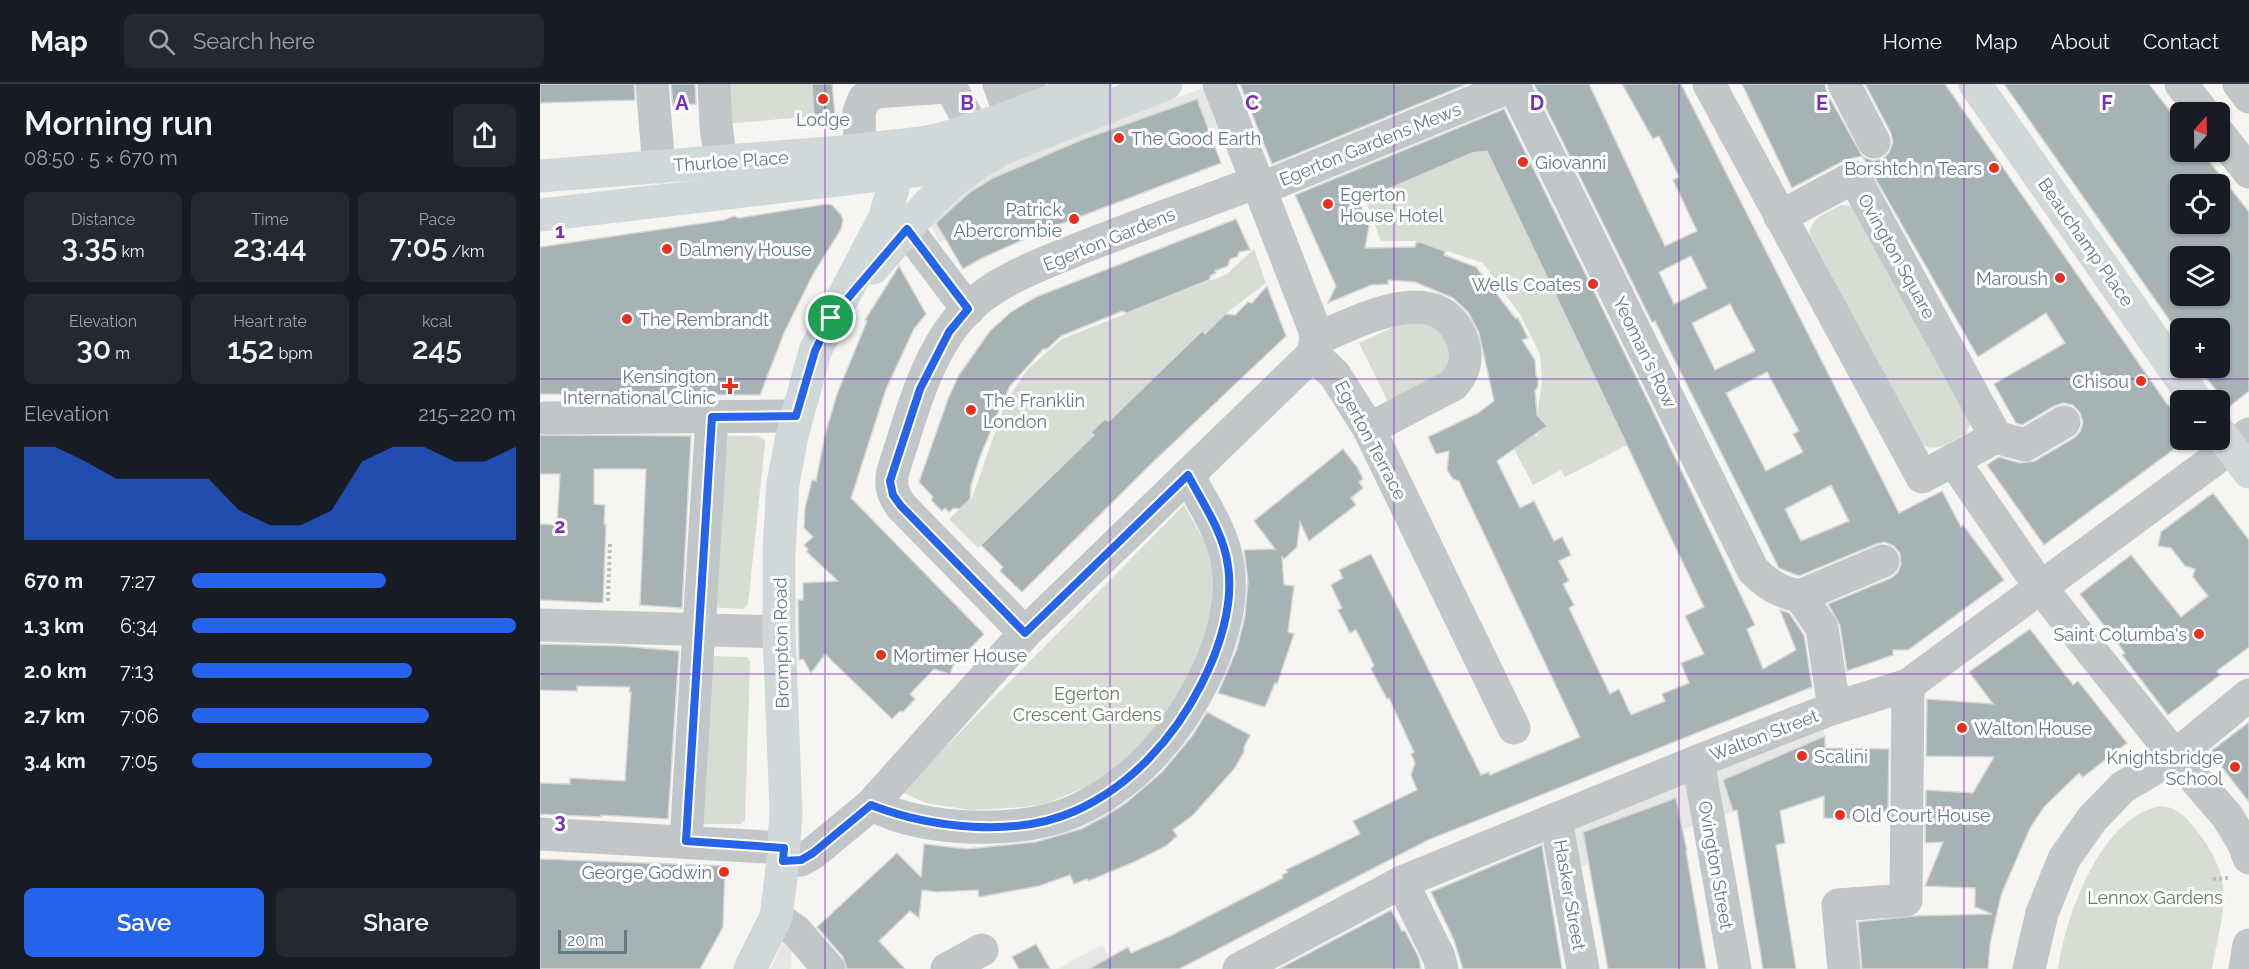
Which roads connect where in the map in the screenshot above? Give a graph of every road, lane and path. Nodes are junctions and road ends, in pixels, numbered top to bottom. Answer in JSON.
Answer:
{"nodes":[{"id":1,"x":652,"y":84,"type":"edge"},
{"id":2,"x":714,"y":84,"type":"edge"},
{"id":3,"x":999,"y":84,"type":"edge"},
{"id":4,"x":1166,"y":84,"type":"edge"},
{"id":5,"x":1220,"y":84,"type":"edge"},
{"id":6,"x":1709,"y":84,"type":"edge"},
{"id":7,"x":1845,"y":84,"type":"edge"},
{"id":8,"x":1975,"y":84,"type":"edge"},
{"id":9,"x":2181,"y":84,"type":"edge"},
{"id":10,"x":2239,"y":84,"type":"edge"},
{"id":11,"x":1514,"y":85,"type":"edge"},
{"id":12,"x":1081,"y":87,"type":"edge"},
{"id":13,"x":2249,"y":97,"type":"edge"},
{"id":14,"x":2195,"y":102,"type":"edge"},
{"id":15,"x":1020,"y":114,"type":"edge"},
{"id":16,"x":973,"y":128,"type":"junction"},
{"id":17,"x":1874,"y":142,"type":"dead end"},
{"id":18,"x":921,"y":143,"type":"junction"},
{"id":19,"x":2230,"y":148,"type":"edge"},
{"id":20,"x":860,"y":151,"type":"junction"},
{"id":21,"x":659,"y":166,"type":"junction"},
{"id":22,"x":2249,"y":172,"type":"edge"},
{"id":23,"x":897,"y":174,"type":"junction"},
{"id":24,"x":540,"y":176,"type":"edge"},
{"id":25,"x":723,"y":177,"type":"junction"},
{"id":26,"x":1258,"y":185,"type":"junction"},
{"id":27,"x":540,"y":215,"type":"edge"},
{"id":28,"x":1780,"y":217,"type":"junction"},
{"id":29,"x":907,"y":229,"type":"junction"},
{"id":30,"x":968,"y":309,"type":"junction"},
{"id":31,"x":831,"y":318,"type":"junction"},
{"id":32,"x":1314,"y":347,"type":"junction"},
{"id":33,"x":2189,"y":390,"type":"edge"},
{"id":34,"x":796,"y":416,"type":"junction"},
{"id":35,"x":712,"y":417,"type":"junction"},
{"id":36,"x":546,"y":418,"type":"dead end"},
{"id":37,"x":2064,"y":422,"type":"dead end"},
{"id":38,"x":1369,"y":429,"type":"junction"},
{"id":39,"x":1996,"y":437,"type":"junction"},
{"id":40,"x":2237,"y":447,"type":"edge"},
{"id":41,"x":1953,"y":460,"type":"junction"},
{"id":42,"x":1188,"y":475,"type":"junction"},
{"id":43,"x":610,"y":543,"type":"dead end"},
{"id":44,"x":1883,"y":561,"type":"dead end"},
{"id":45,"x":2041,"y":588,"type":"junction"},
{"id":46,"x":1800,"y":596,"type":"junction"},
{"id":47,"x":540,"y":624,"type":"edge"},
{"id":48,"x":607,"y":626,"type":"junction"},
{"id":49,"x":699,"y":629,"type":"junction"},
{"id":50,"x":779,"y":633,"type":"junction"},
{"id":51,"x":1025,"y":633,"type":"junction"},
{"id":52,"x":1908,"y":684,"type":"junction"},
{"id":53,"x":2249,"y":695,"type":"edge"},
{"id":54,"x":1834,"y":708,"type":"junction"},
{"id":55,"x":1514,"y":728,"type":"dead end"},
{"id":56,"x":2175,"y":756,"type":"junction"},
{"id":57,"x":1698,"y":761,"type":"junction"},
{"id":58,"x":871,"y":805,"type":"junction"},
{"id":59,"x":1556,"y":820,"type":"junction"},
{"id":60,"x":540,"y":834,"type":"edge"},
{"id":61,"x":686,"y":841,"type":"junction"},
{"id":62,"x":783,"y":855,"type":"junction"},
{"id":63,"x":2249,"y":858,"type":"edge"},
{"id":64,"x":2223,"y":877,"type":"dead end"},
{"id":65,"x":2213,"y":879,"type":"dead end"},
{"id":66,"x":1402,"y":882,"type":"junction"},
{"id":67,"x":776,"y":917,"type":"junction"},
{"id":68,"x":2249,"y":945,"type":"edge"},
{"id":69,"x":982,"y":950,"type":"dead end"},
{"id":70,"x":750,"y":969,"type":"edge"},
{"id":71,"x":829,"y":969,"type":"edge"},
{"id":72,"x":947,"y":969,"type":"edge"},
{"id":73,"x":1239,"y":969,"type":"edge"},
{"id":74,"x":1442,"y":969,"type":"edge"},
{"id":75,"x":1583,"y":969,"type":"edge"},
{"id":76,"x":1735,"y":969,"type":"edge"},
{"id":77,"x":1844,"y":969,"type":"edge"},
{"id":78,"x":2029,"y":969,"type":"edge"},
{"id":79,"x":2244,"y":969,"type":"edge"}],
"edges":[{"from":1,"to":21,"type":"street"},
{"from":2,"to":25,"type":"street"},
{"from":3,"to":15,"type":"street"},
{"from":4,"to":15,"type":"main road","name":"Brompton Road"},
{"from":5,"to":26,"type":"street","name":"Egerton Terrace"},
{"from":6,"to":28,"type":"street"},
{"from":7,"to":17,"type":"street"},
{"from":8,"to":33,"type":"main road","name":"Beauchamp Place"},
{"from":9,"to":14,"type":"street"},
{"from":10,"to":13,"type":"street"},
{"from":11,"to":26,"type":"street","name":"Egerton Gardens Mews"},
{"from":11,"to":46,"type":"street","name":"Yeoman's Row"},
{"from":12,"to":15,"type":"main road","name":"Brompton Road"},
{"from":15,"to":16,"type":"main road","name":"Brompton Road"},
{"from":15,"to":23,"type":"main road","name":"Brompton Road"},
{"from":15,"to":29,"type":"main road","name":"Brompton Road"},
{"from":16,"to":18,"type":"main road","name":"Brompton Road"},
{"from":16,"to":20,"type":"street"},
{"from":18,"to":20,"type":"main road","name":"Thurloe Place"},
{"from":18,"to":23,"type":"main road","name":"Brompton Road"},
{"from":19,"to":22,"type":"street"},
{"from":20,"to":25,"type":"main road","name":"Thurloe Place"},
{"from":21,"to":24,"type":"main road","name":"Thurloe Place"},
{"from":21,"to":25,"type":"main road","name":"Thurloe Place"},
{"from":23,"to":25,"type":"main road","name":"Thurloe Place"},
{"from":23,"to":31,"type":"main road","name":"Brompton Road"},
{"from":25,"to":27,"type":"main road","name":"Thurloe Place"},
{"from":26,"to":30,"type":"street","name":"Egerton Gardens"},
{"from":26,"to":32,"type":"street","name":"Egerton Terrace"},
{"from":28,"to":39,"type":"street","name":"Ovington Square"},
{"from":28,"to":41,"type":"street"},
{"from":29,"to":30,"type":"street"},
{"from":29,"to":31,"type":"main road","name":"Brompton Road"},
{"from":30,"to":51,"type":"street","name":"Egerton Gardens"},
{"from":31,"to":34,"type":"main road","name":"Brompton Road"},
{"from":32,"to":38,"type":"street","name":"Egerton Terrace"},
{"from":32,"to":38,"type":"street"},
{"from":32,"to":42,"type":"street"},
{"from":34,"to":35,"type":"street"},
{"from":34,"to":50,"type":"main road","name":"Brompton Road"},
{"from":35,"to":36,"type":"street"},
{"from":35,"to":49,"type":"street"},
{"from":37,"to":39,"type":"street"},
{"from":38,"to":55,"type":"street","name":"Egerton Terrace"},
{"from":39,"to":41,"type":"street"},
{"from":40,"to":45,"type":"street","name":"Walton Street"},
{"from":41,"to":45,"type":"street"},
{"from":42,"to":51,"type":"street"},
{"from":42,"to":58,"type":"street"},
{"from":43,"to":48,"type":"path"},
{"from":44,"to":46,"type":"street"},
{"from":45,"to":52,"type":"street","name":"Walton Street"},
{"from":45,"to":56,"type":"street"},
{"from":46,"to":54,"type":"street"},
{"from":47,"to":48,"type":"street"},
{"from":48,"to":49,"type":"street"},
{"from":49,"to":50,"type":"street"},
{"from":49,"to":61,"type":"street"},
{"from":50,"to":62,"type":"main road","name":"Brompton Road"},
{"from":51,"to":58,"type":"street"},
{"from":52,"to":54,"type":"street","name":"Walton Street"},
{"from":52,"to":77,"type":"street"},
{"from":53,"to":56,"type":"street"},
{"from":54,"to":57,"type":"street","name":"Walton Street"},
{"from":56,"to":63,"type":"street"},
{"from":56,"to":78,"type":"street"},
{"from":57,"to":59,"type":"street","name":"Walton Street"},
{"from":57,"to":76,"type":"street","name":"Ovington Street"},
{"from":58,"to":62,"type":"street"},
{"from":59,"to":66,"type":"street","name":"Walton Street"},
{"from":59,"to":75,"type":"street","name":"Hasker Street"},
{"from":60,"to":61,"type":"street"},
{"from":61,"to":62,"type":"street"},
{"from":62,"to":67,"type":"main road","name":"Brompton Road"},
{"from":64,"to":65,"type":"path"},
{"from":66,"to":73,"type":"street","name":"Walton Street"},
{"from":66,"to":74,"type":"street"},
{"from":67,"to":70,"type":"main road","name":"Brompton Road"},
{"from":67,"to":71,"type":"street"},
{"from":68,"to":79,"type":"street"},
{"from":69,"to":72,"type":"street"}]}
